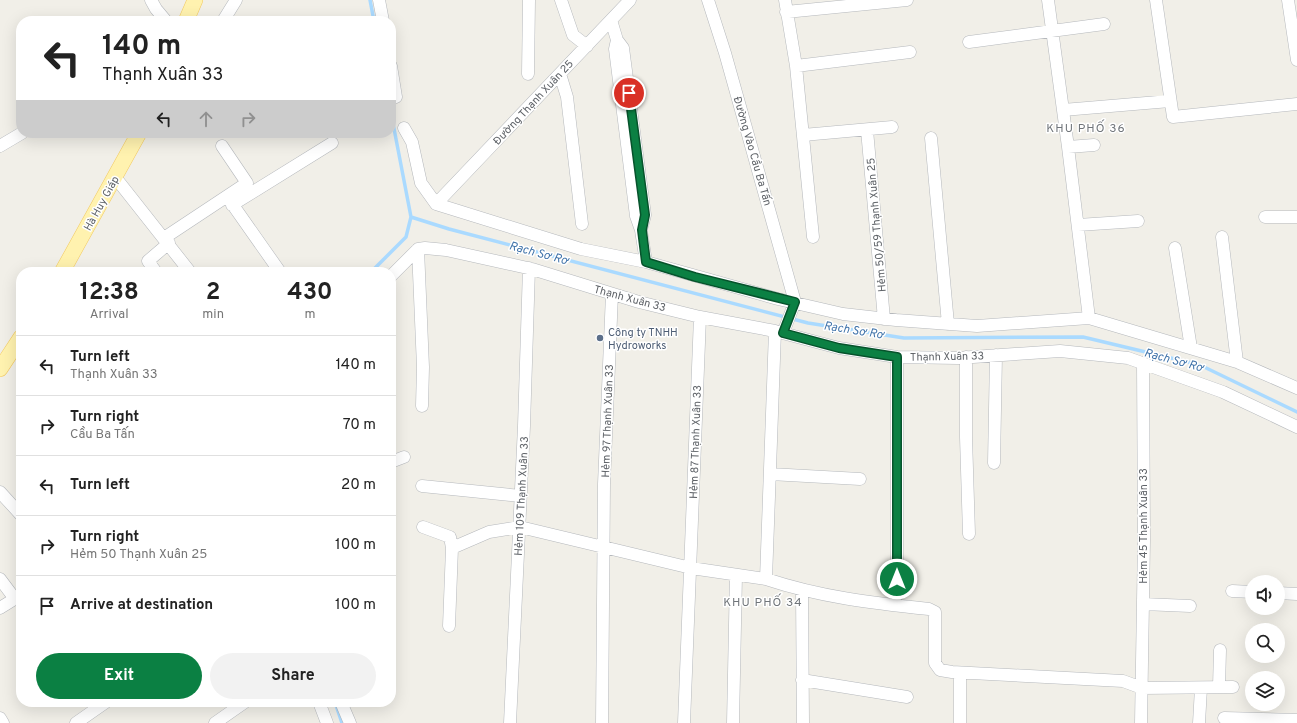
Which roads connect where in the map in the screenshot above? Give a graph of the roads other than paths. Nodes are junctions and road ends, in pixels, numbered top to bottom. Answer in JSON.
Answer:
{"nodes":[{"id":1,"x":151,"y":0,"type":"edge"},
{"id":2,"x":195,"y":0,"type":"edge"},
{"id":3,"x":236,"y":0,"type":"edge"},
{"id":4,"x":379,"y":0,"type":"edge"},
{"id":5,"x":529,"y":0,"type":"edge"},
{"id":6,"x":561,"y":0,"type":"edge"},
{"id":7,"x":630,"y":0,"type":"edge"},
{"id":8,"x":708,"y":0,"type":"edge"},
{"id":9,"x":907,"y":0,"type":"edge"},
{"id":10,"x":1048,"y":0,"type":"edge"},
{"id":11,"x":1156,"y":0,"type":"edge"},
{"id":12,"x":1288,"y":0,"type":"edge"},
{"id":13,"x":786,"y":6,"type":"edge"},
{"id":14,"x":162,"y":16,"type":"edge"},
{"id":15,"x":188,"y":16,"type":"edge"},
{"id":16,"x":228,"y":16,"type":"edge"},
{"id":17,"x":382,"y":16,"type":"edge"},
{"id":18,"x":611,"y":20,"type":"junction"},
{"id":19,"x":1104,"y":24,"type":"dead end"},
{"id":20,"x":1052,"y":31,"type":"junction"},
{"id":21,"x":969,"y":42,"type":"dead end"},
{"id":22,"x":587,"y":46,"type":"junction"},
{"id":23,"x":910,"y":52,"type":"dead end"},
{"id":24,"x":1297,"y":57,"type":"edge"},
{"id":25,"x":796,"y":66,"type":"junction"},
{"id":26,"x":528,"y":74,"type":"dead end"},
{"id":27,"x":560,"y":74,"type":"junction"},
{"id":28,"x":1170,"y":101,"type":"junction"},
{"id":29,"x":1297,"y":104,"type":"edge"},
{"id":30,"x":1063,"y":110,"type":"junction"},
{"id":31,"x":892,"y":127,"type":"dead end"},
{"id":32,"x":404,"y":128,"type":"dead end"},
{"id":33,"x":868,"y":130,"type":"junction"},
{"id":34,"x":803,"y":136,"type":"junction"},
{"id":35,"x":16,"y":137,"type":"edge"},
{"id":36,"x":136,"y":138,"type":"edge"},
{"id":37,"x":931,"y":138,"type":"dead end"},
{"id":38,"x":332,"y":143,"type":"dead end"},
{"id":39,"x":1094,"y":145,"type":"dead end"},
{"id":40,"x":0,"y":146,"type":"edge"},
{"id":41,"x":222,"y":146,"type":"dead end"},
{"id":42,"x":1068,"y":147,"type":"junction"},
{"id":43,"x":115,"y":177,"type":"junction"},
{"id":44,"x":230,"y":201,"type":"junction"},
{"id":45,"x":436,"y":204,"type":"junction"},
{"id":46,"x":1265,"y":217,"type":"dead end"},
{"id":47,"x":1297,"y":217,"type":"edge"},
{"id":48,"x":1138,"y":221,"type":"dead end"},
{"id":49,"x":582,"y":224,"type":"dead end"},
{"id":50,"x":1078,"y":225,"type":"junction"},
{"id":51,"x":813,"y":237,"type":"dead end"},
{"id":52,"x":1222,"y":237,"type":"dead end"},
{"id":53,"x":167,"y":241,"type":"junction"},
{"id":54,"x":1175,"y":248,"type":"dead end"},
{"id":55,"x":418,"y":249,"type":"junction"},
{"id":56,"x":646,"y":262,"type":"junction"},
{"id":57,"x":65,"y":267,"type":"edge"},
{"id":58,"x":152,"y":267,"type":"edge"},
{"id":59,"x":186,"y":267,"type":"edge"},
{"id":60,"x":276,"y":267,"type":"edge"},
{"id":61,"x":529,"y":268,"type":"junction"},
{"id":62,"x":396,"y":271,"type":"edge"},
{"id":63,"x":612,"y":294,"type":"junction"},
{"id":64,"x":795,"y":302,"type":"junction"},
{"id":65,"x":700,"y":316,"type":"junction"},
{"id":66,"x":1089,"y":318,"type":"junction"},
{"id":67,"x":884,"y":319,"type":"junction"},
{"id":68,"x":948,"y":324,"type":"junction"},
{"id":69,"x":779,"y":332,"type":"junction"},
{"id":70,"x":16,"y":344,"type":"edge"},
{"id":71,"x":1191,"y":348,"type":"junction"},
{"id":72,"x":996,"y":355,"type":"junction"},
{"id":73,"x":897,"y":357,"type":"junction"},
{"id":74,"x":966,"y":357,"type":"junction"},
{"id":75,"x":1237,"y":362,"type":"junction"},
{"id":76,"x":1143,"y":363,"type":"junction"},
{"id":77,"x":1,"y":364,"type":"edge"},
{"id":78,"x":1297,"y":388,"type":"edge"},
{"id":79,"x":422,"y":406,"type":"dead end"},
{"id":80,"x":1297,"y":427,"type":"edge"},
{"id":81,"x":404,"y":457,"type":"dead end"},
{"id":82,"x":396,"y":460,"type":"edge"},
{"id":83,"x":994,"y":463,"type":"dead end"},
{"id":84,"x":770,"y":474,"type":"junction"},
{"id":85,"x":860,"y":479,"type":"dead end"},
{"id":86,"x":422,"y":486,"type":"dead end"},
{"id":87,"x":0,"y":492,"type":"edge"},
{"id":88,"x":521,"y":496,"type":"junction"},
{"id":89,"x":16,"y":510,"type":"edge"},
{"id":90,"x":423,"y":527,"type":"dead end"},
{"id":91,"x":520,"y":527,"type":"junction"},
{"id":92,"x":969,"y":534,"type":"dead end"},
{"id":93,"x":452,"y":548,"type":"junction"},
{"id":94,"x":603,"y":548,"type":"junction"},
{"id":95,"x":691,"y":568,"type":"junction"},
{"id":96,"x":736,"y":574,"type":"junction"},
{"id":97,"x":0,"y":579,"type":"edge"},
{"id":98,"x":766,"y":579,"type":"junction"},
{"id":99,"x":802,"y":591,"type":"junction"},
{"id":100,"x":1232,"y":591,"type":"dead end"},
{"id":101,"x":1245,"y":592,"type":"edge"},
{"id":102,"x":1285,"y":593,"type":"edge"},
{"id":103,"x":1297,"y":594,"type":"edge"},
{"id":104,"x":16,"y":595,"type":"edge"},
{"id":105,"x":897,"y":595,"type":"dead end"},
{"id":106,"x":16,"y":598,"type":"edge"},
{"id":107,"x":1143,"y":604,"type":"junction"},
{"id":108,"x":1190,"y":606,"type":"dead end"},
{"id":109,"x":0,"y":608,"type":"edge"},
{"id":110,"x":449,"y":626,"type":"dead end"},
{"id":111,"x":1220,"y":650,"type":"dead end"},
{"id":112,"x":960,"y":673,"type":"junction"},
{"id":113,"x":802,"y":680,"type":"junction"},
{"id":114,"x":1233,"y":687,"type":"dead end"},
{"id":115,"x":1142,"y":688,"type":"junction"},
{"id":116,"x":1201,"y":688,"type":"junction"},
{"id":117,"x":1219,"y":688,"type":"junction"},
{"id":118,"x":907,"y":697,"type":"dead end"},
{"id":119,"x":99,"y":707,"type":"edge"},
{"id":120,"x":238,"y":707,"type":"edge"},
{"id":121,"x":321,"y":707,"type":"edge"},
{"id":122,"x":343,"y":707,"type":"edge"},
{"id":123,"x":0,"y":718,"type":"edge"},
{"id":124,"x":1224,"y":718,"type":"dead end"},
{"id":125,"x":1297,"y":720,"type":"edge"},
{"id":126,"x":3,"y":723,"type":"edge"},
{"id":127,"x":76,"y":723,"type":"edge"},
{"id":128,"x":215,"y":723,"type":"edge"},
{"id":129,"x":327,"y":723,"type":"edge"},
{"id":130,"x":350,"y":723,"type":"edge"},
{"id":131,"x":510,"y":723,"type":"edge"},
{"id":132,"x":602,"y":723,"type":"edge"},
{"id":133,"x":684,"y":723,"type":"edge"},
{"id":134,"x":733,"y":723,"type":"edge"},
{"id":135,"x":803,"y":723,"type":"edge"},
{"id":136,"x":960,"y":723,"type":"edge"},
{"id":137,"x":1141,"y":723,"type":"edge"},
{"id":138,"x":1199,"y":723,"type":"edge"}],
"edges":[{"from":1,"to":14,"type":"street"},
{"from":2,"to":15,"type":"main road"},
{"from":3,"to":16,"type":"street"},
{"from":4,"to":17,"type":"street"},
{"from":5,"to":26,"type":"street"},
{"from":6,"to":22,"type":"street"},
{"from":7,"to":18,"type":"street","name":"Đường Thạnh Xuân 25"},
{"from":8,"to":64,"type":"street","name":"Đường Vào Cầu Ba Tấn"},
{"from":9,"to":13,"type":"street"},
{"from":10,"to":20,"type":"street"},
{"from":11,"to":28,"type":"street"},
{"from":12,"to":24,"type":"street"},
{"from":13,"to":25,"type":"street"},
{"from":18,"to":22,"type":"street","name":"Đường Thạnh Xuân 25"},
{"from":18,"to":56,"type":"street"},
{"from":19,"to":20,"type":"street"},
{"from":20,"to":21,"type":"street"},
{"from":20,"to":30,"type":"street"},
{"from":22,"to":27,"type":"street","name":"Đường Thạnh Xuân 25"},
{"from":23,"to":25,"type":"street"},
{"from":25,"to":34,"type":"street"},
{"from":27,"to":45,"type":"street","name":"Đường Thạnh Xuân 25"},
{"from":27,"to":49,"type":"street"},
{"from":28,"to":29,"type":"street"},
{"from":28,"to":30,"type":"street"},
{"from":30,"to":42,"type":"street"},
{"from":31,"to":33,"type":"street"},
{"from":32,"to":45,"type":"street"},
{"from":33,"to":34,"type":"street"},
{"from":33,"to":67,"type":"street","name":"Hẻm 50/59 Thạnh Xuân 25"},
{"from":34,"to":51,"type":"street"},
{"from":35,"to":40,"type":"street"},
{"from":36,"to":43,"type":"main road","name":"Hà Huy Giáp"},
{"from":37,"to":68,"type":"street"},
{"from":38,"to":44,"type":"street"},
{"from":39,"to":42,"type":"street"},
{"from":41,"to":44,"type":"street"},
{"from":42,"to":50,"type":"street"},
{"from":43,"to":53,"type":"street"},
{"from":43,"to":57,"type":"main road","name":"Hà Huy Giáp"},
{"from":44,"to":53,"type":"street"},
{"from":44,"to":60,"type":"street"},
{"from":45,"to":56,"type":"street"},
{"from":46,"to":47,"type":"street"},
{"from":48,"to":50,"type":"street"},
{"from":50,"to":66,"type":"street"},
{"from":52,"to":75,"type":"street"},
{"from":53,"to":58,"type":"street"},
{"from":53,"to":59,"type":"street"},
{"from":54,"to":71,"type":"street"},
{"from":55,"to":61,"type":"street","name":"Thạnh Xuân 33"},
{"from":55,"to":62,"type":"street"},
{"from":55,"to":79,"type":"street"},
{"from":56,"to":64,"type":"street"},
{"from":61,"to":63,"type":"street","name":"Thạnh Xuân 33"},
{"from":61,"to":88,"type":"street","name":"Hẻm 109 Thạnh Xuân 33"},
{"from":63,"to":65,"type":"street","name":"Thạnh Xuân 33"},
{"from":63,"to":94,"type":"street","name":"Hẻm 97 Thạnh Xuân 33"},
{"from":64,"to":67,"type":"street"},
{"from":64,"to":69,"type":"street"},
{"from":65,"to":69,"type":"street","name":"Thạnh Xuân 33"},
{"from":65,"to":95,"type":"street","name":"Hẻm 87 Thạnh Xuân 33"},
{"from":66,"to":68,"type":"street"},
{"from":66,"to":71,"type":"street"},
{"from":67,"to":68,"type":"street"},
{"from":69,"to":73,"type":"street","name":"Thạnh Xuân 33"},
{"from":69,"to":84,"type":"street"},
{"from":70,"to":77,"type":"main road"},
{"from":71,"to":75,"type":"street"},
{"from":72,"to":74,"type":"street","name":"Thạnh Xuân 33"},
{"from":72,"to":76,"type":"street","name":"Thạnh Xuân 33"},
{"from":72,"to":83,"type":"street"},
{"from":73,"to":74,"type":"street","name":"Thạnh Xuân 33"},
{"from":73,"to":105,"type":"street"},
{"from":74,"to":92,"type":"street"},
{"from":75,"to":78,"type":"street"},
{"from":76,"to":80,"type":"street","name":"Thạnh Xuân 33"},
{"from":76,"to":107,"type":"street","name":"Hẻm 45 Thạnh Xuân 33"},
{"from":81,"to":82,"type":"street"},
{"from":84,"to":85,"type":"street"},
{"from":84,"to":98,"type":"street"},
{"from":86,"to":88,"type":"street"},
{"from":87,"to":89,"type":"street"},
{"from":88,"to":91,"type":"street","name":"Hẻm 109 Thạnh Xuân 33"},
{"from":90,"to":93,"type":"street"},
{"from":91,"to":93,"type":"street"},
{"from":91,"to":94,"type":"street"},
{"from":91,"to":131,"type":"street","name":"Hẻm 109 Thạnh Xuân 33"},
{"from":93,"to":110,"type":"street"},
{"from":94,"to":95,"type":"street"},
{"from":94,"to":132,"type":"street","name":"Hẻm 97 Thạnh Xuân 33"},
{"from":95,"to":96,"type":"street"},
{"from":95,"to":133,"type":"street","name":"Hẻm 87 Thạnh Xuân 33"},
{"from":96,"to":98,"type":"street"},
{"from":96,"to":134,"type":"street"},
{"from":97,"to":104,"type":"street"},
{"from":98,"to":99,"type":"street"},
{"from":99,"to":112,"type":"street"},
{"from":99,"to":113,"type":"street"},
{"from":100,"to":101,"type":"street"},
{"from":102,"to":103,"type":"street"},
{"from":106,"to":109,"type":"street"},
{"from":107,"to":108,"type":"street"},
{"from":107,"to":115,"type":"street","name":"Hẻm 45 Thạnh Xuân 33"},
{"from":111,"to":117,"type":"street"},
{"from":112,"to":115,"type":"street"},
{"from":112,"to":136,"type":"street"},
{"from":113,"to":118,"type":"street"},
{"from":113,"to":135,"type":"street"},
{"from":114,"to":117,"type":"street"},
{"from":115,"to":116,"type":"street"},
{"from":115,"to":137,"type":"street","name":"Hẻm 45 Thạnh Xuân 33"},
{"from":116,"to":117,"type":"street"},
{"from":116,"to":138,"type":"street"},
{"from":119,"to":127,"type":"street"},
{"from":120,"to":128,"type":"street"},
{"from":121,"to":129,"type":"street"},
{"from":122,"to":130,"type":"street"},
{"from":123,"to":126,"type":"street"},
{"from":124,"to":125,"type":"street"}]}
